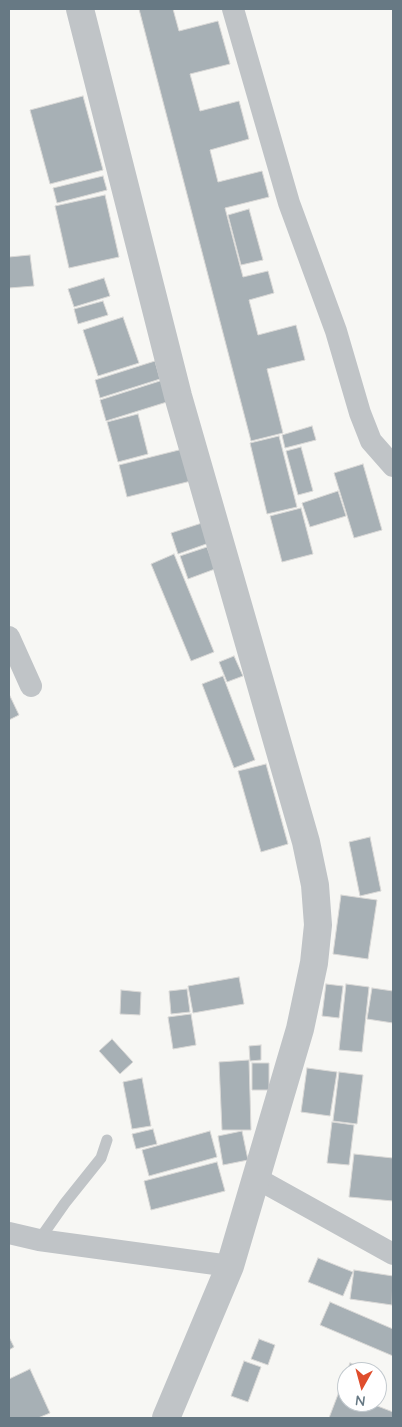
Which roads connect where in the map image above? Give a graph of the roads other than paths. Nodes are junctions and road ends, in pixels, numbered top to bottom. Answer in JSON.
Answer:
{"nodes":[{"id":1,"x":80,"y":9,"type":"edge"},
{"id":2,"x":233,"y":9,"type":"edge"},
{"id":3,"x":393,"y":466,"type":"edge"},
{"id":4,"x":9,"y":637,"type":"edge"},
{"id":5,"x":31,"y":686,"type":"dead end"},
{"id":6,"x":107,"y":1140,"type":"dead end"},
{"id":7,"x":256,"y":1178,"type":"junction"},
{"id":8,"x":9,"y":1233,"type":"edge"},
{"id":9,"x":39,"y":1240,"type":"junction"},
{"id":10,"x":393,"y":1254,"type":"edge"},
{"id":11,"x":230,"y":1266,"type":"junction"},
{"id":12,"x":166,"y":1418,"type":"edge"}],
"edges":[{"from":1,"to":7,"type":"street"},
{"from":2,"to":3,"type":"street"},
{"from":4,"to":5,"type":"street"},
{"from":6,"to":9,"type":"lane"},
{"from":7,"to":10,"type":"street"},
{"from":7,"to":11,"type":"street"},
{"from":8,"to":9,"type":"street"},
{"from":9,"to":11,"type":"street"},
{"from":11,"to":12,"type":"street"}]}
